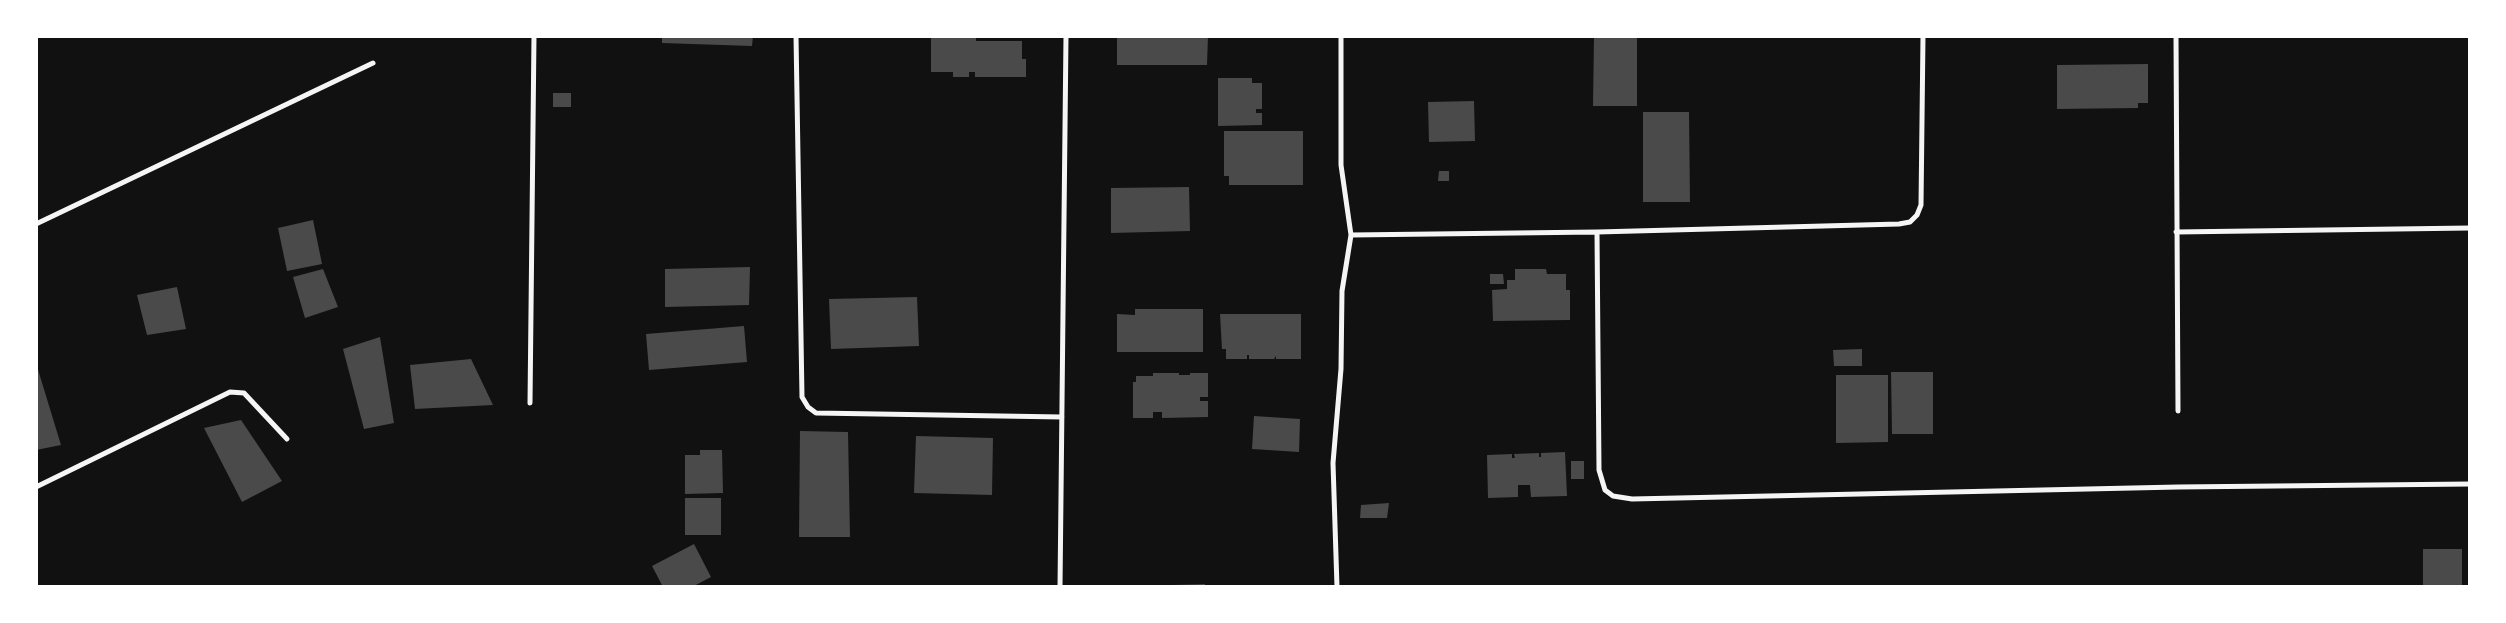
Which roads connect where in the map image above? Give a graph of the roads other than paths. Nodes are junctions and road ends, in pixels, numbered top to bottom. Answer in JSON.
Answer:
{"nodes":[{"id":1,"x":534,"y":36,"type":"edge"},
{"id":2,"x":796,"y":36,"type":"edge"},
{"id":3,"x":1066,"y":36,"type":"edge"},
{"id":4,"x":1341,"y":36,"type":"edge"},
{"id":5,"x":1923,"y":36,"type":"edge"},
{"id":6,"x":2176,"y":36,"type":"edge"},
{"id":7,"x":373,"y":63,"type":"dead end"},
{"id":8,"x":36,"y":224,"type":"edge"},
{"id":9,"x":2470,"y":228,"type":"edge"},
{"id":10,"x":1597,"y":232,"type":"junction"},
{"id":11,"x":2176,"y":232,"type":"junction"},
{"id":12,"x":1351,"y":235,"type":"junction"},
{"id":13,"x":530,"y":403,"type":"dead end"},
{"id":14,"x":2178,"y":411,"type":"dead end"},
{"id":15,"x":1062,"y":417,"type":"junction"},
{"id":16,"x":287,"y":439,"type":"dead end"},
{"id":17,"x":2470,"y":484,"type":"edge"},
{"id":18,"x":36,"y":487,"type":"edge"},
{"id":19,"x":1060,"y":587,"type":"edge"},
{"id":20,"x":1337,"y":587,"type":"edge"}],
"edges":[{"from":1,"to":13,"type":"street"},
{"from":2,"to":15,"type":"street"},
{"from":3,"to":15,"type":"street"},
{"from":4,"to":12,"type":"street"},
{"from":5,"to":10,"type":"street"},
{"from":6,"to":11,"type":"street"},
{"from":7,"to":8,"type":"street"},
{"from":9,"to":11,"type":"street"},
{"from":10,"to":12,"type":"street"},
{"from":10,"to":17,"type":"street"},
{"from":11,"to":14,"type":"street"},
{"from":12,"to":20,"type":"street"},
{"from":15,"to":19,"type":"street"},
{"from":16,"to":18,"type":"street"}]}
